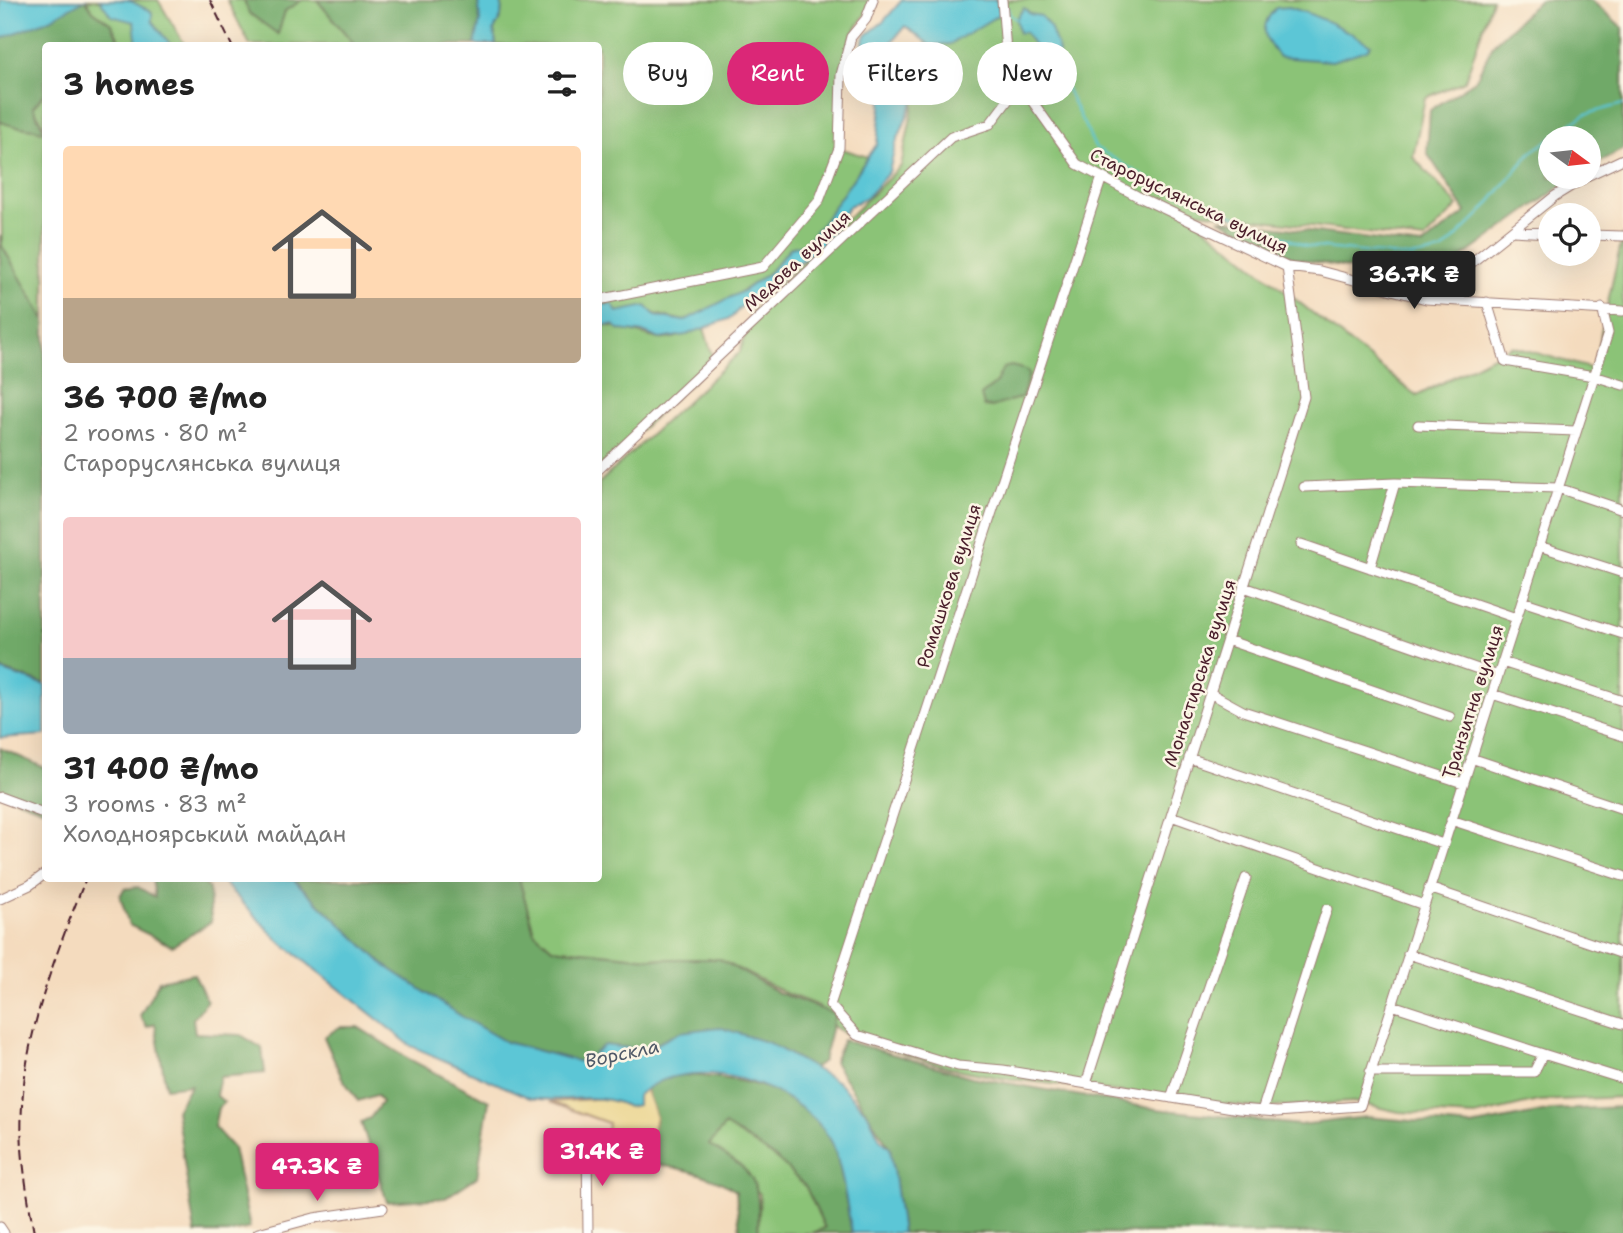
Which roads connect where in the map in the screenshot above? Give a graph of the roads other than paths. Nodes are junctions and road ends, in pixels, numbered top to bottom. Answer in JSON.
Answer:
{"nodes":[{"id":1,"x":873,"y":0,"type":"edge"},
{"id":2,"x":1002,"y":0,"type":"edge"},
{"id":3,"x":1005,"y":42,"type":"edge"},
{"id":4,"x":1004,"y":105,"type":"edge"},
{"id":5,"x":1035,"y":105,"type":"edge"},
{"id":6,"x":1623,"y":159,"type":"edge"},
{"id":7,"x":1601,"y":170,"type":"edge"},
{"id":8,"x":1102,"y":177,"type":"junction"},
{"id":9,"x":1567,"y":189,"type":"edge"},
{"id":10,"x":1513,"y":231,"type":"junction"},
{"id":11,"x":1538,"y":232,"type":"edge"},
{"id":12,"x":1601,"y":235,"type":"edge"},
{"id":13,"x":1623,"y":236,"type":"edge"},
{"id":14,"x":1287,"y":267,"type":"junction"},
{"id":15,"x":602,"y":299,"type":"edge"},
{"id":16,"x":1426,"y":299,"type":"junction"},
{"id":17,"x":1487,"y":302,"type":"junction"},
{"id":18,"x":1602,"y":307,"type":"junction"},
{"id":19,"x":1623,"y":311,"type":"edge"},
{"id":20,"x":1594,"y":376,"type":"junction"},
{"id":21,"x":1623,"y":385,"type":"edge"},
{"id":22,"x":1418,"y":425,"type":"dead end"},
{"id":23,"x":1576,"y":431,"type":"junction"},
{"id":24,"x":602,"y":466,"type":"edge"},
{"id":25,"x":1395,"y":483,"type":"junction"},
{"id":26,"x":1304,"y":487,"type":"dead end"},
{"id":27,"x":1558,"y":488,"type":"junction"},
{"id":28,"x":1623,"y":510,"type":"edge"},
{"id":29,"x":1301,"y":544,"type":"dead end"},
{"id":30,"x":1539,"y":546,"type":"junction"},
{"id":31,"x":1370,"y":568,"type":"junction"},
{"id":32,"x":1623,"y":573,"type":"edge"},
{"id":33,"x":1244,"y":587,"type":"junction"},
{"id":34,"x":1521,"y":601,"type":"junction"},
{"id":35,"x":1516,"y":618,"type":"junction"},
{"id":36,"x":1623,"y":634,"type":"edge"},
{"id":37,"x":1227,"y":640,"type":"junction"},
{"id":38,"x":1502,"y":662,"type":"junction"},
{"id":39,"x":1498,"y":676,"type":"junction"},
{"id":40,"x":1210,"y":693,"type":"junction"},
{"id":41,"x":1492,"y":694,"type":"junction"},
{"id":42,"x":1623,"y":701,"type":"edge"},
{"id":43,"x":1450,"y":717,"type":"dead end"},
{"id":44,"x":1623,"y":736,"type":"edge"},
{"id":45,"x":1189,"y":758,"type":"junction"},
{"id":46,"x":1471,"y":758,"type":"junction"},
{"id":47,"x":1463,"y":783,"type":"junction"},
{"id":48,"x":0,"y":797,"type":"edge"},
{"id":49,"x":1623,"y":809,"type":"edge"},
{"id":50,"x":42,"y":813,"type":"edge"},
{"id":51,"x":1171,"y":816,"type":"junction"},
{"id":52,"x":1451,"y":820,"type":"junction"},
{"id":53,"x":1443,"y":844,"type":"junction"},
{"id":54,"x":42,"y":876,"type":"edge"},
{"id":55,"x":1623,"y":876,"type":"edge"},
{"id":56,"x":1246,"y":878,"type":"dead end"},
{"id":57,"x":1429,"y":888,"type":"junction"},
{"id":58,"x":0,"y":899,"type":"edge"},
{"id":59,"x":1424,"y":905,"type":"junction"},
{"id":60,"x":1327,"y":909,"type":"dead end"},
{"id":61,"x":1408,"y":954,"type":"junction"},
{"id":62,"x":1623,"y":954,"type":"edge"},
{"id":63,"x":1392,"y":1005,"type":"junction"},
{"id":64,"x":1623,"y":1024,"type":"edge"},
{"id":65,"x":1543,"y":1054,"type":"junction"},
{"id":66,"x":1370,"y":1072,"type":"junction"},
{"id":67,"x":1623,"y":1079,"type":"edge"},
{"id":68,"x":1086,"y":1084,"type":"junction"},
{"id":69,"x":1171,"y":1098,"type":"junction"},
{"id":70,"x":1262,"y":1111,"type":"junction"},
{"id":71,"x":587,"y":1142,"type":"dead end"},
{"id":72,"x":383,"y":1208,"type":"dead end"},
{"id":73,"x":0,"y":1227,"type":"edge"},
{"id":74,"x":4,"y":1233,"type":"edge"},
{"id":75,"x":258,"y":1233,"type":"edge"},
{"id":76,"x":588,"y":1233,"type":"edge"}],
"edges":[{"from":1,"to":15,"type":"street"},
{"from":2,"to":3,"type":"street","name":"Староруслянська вулиця"},
{"from":4,"to":24,"type":"street","name":"Медова вулиця"},
{"from":5,"to":8,"type":"street","name":"Староруслянська вулиця"},
{"from":6,"to":7,"type":"street"},
{"from":8,"to":14,"type":"street","name":"Староруслянська вулиця"},
{"from":8,"to":68,"type":"street","name":"Ромашкова вулиця"},
{"from":9,"to":10,"type":"street"},
{"from":10,"to":11,"type":"street"},
{"from":10,"to":16,"type":"street"},
{"from":12,"to":13,"type":"street"},
{"from":14,"to":16,"type":"street","name":"Староруслянська вулиця"},
{"from":14,"to":33,"type":"street","name":"Монастирська вулиця"},
{"from":16,"to":17,"type":"street","name":"Староруслянська вулиця"},
{"from":17,"to":18,"type":"street","name":"Староруслянська вулиця"},
{"from":17,"to":20,"type":"street"},
{"from":18,"to":19,"type":"street","name":"Староруслянська вулиця"},
{"from":18,"to":20,"type":"street","name":"Транзитна вулиця"},
{"from":20,"to":21,"type":"street"},
{"from":20,"to":23,"type":"street","name":"Транзитна вулиця"},
{"from":22,"to":23,"type":"street"},
{"from":23,"to":27,"type":"street","name":"Транзитна вулиця"},
{"from":25,"to":26,"type":"street"},
{"from":25,"to":27,"type":"street"},
{"from":25,"to":31,"type":"street"},
{"from":27,"to":28,"type":"street"},
{"from":27,"to":30,"type":"street","name":"Транзитна вулиця"},
{"from":29,"to":31,"type":"street"},
{"from":30,"to":32,"type":"street"},
{"from":30,"to":34,"type":"street","name":"Транзитна вулиця"},
{"from":31,"to":35,"type":"street"},
{"from":33,"to":37,"type":"street","name":"Монастирська вулиця"},
{"from":33,"to":39,"type":"street"},
{"from":34,"to":35,"type":"street","name":"Транзитна вулиця"},
{"from":34,"to":36,"type":"street"},
{"from":35,"to":38,"type":"street","name":"Транзитна вулиця"},
{"from":37,"to":40,"type":"street","name":"Монастирська вулиця"},
{"from":37,"to":43,"type":"street"},
{"from":38,"to":39,"type":"street","name":"Транзитна вулиця"},
{"from":38,"to":42,"type":"street"},
{"from":39,"to":41,"type":"street","name":"Транзитна вулиця"},
{"from":40,"to":45,"type":"street","name":"Монастирська вулиця"},
{"from":40,"to":47,"type":"street"},
{"from":41,"to":44,"type":"street"},
{"from":41,"to":46,"type":"street","name":"Транзитна вулиця"},
{"from":45,"to":51,"type":"street","name":"Монастирська вулиця"},
{"from":45,"to":53,"type":"street"},
{"from":46,"to":47,"type":"street","name":"Транзитна вулиця"},
{"from":46,"to":49,"type":"street"},
{"from":47,"to":52,"type":"street","name":"Транзитна вулиця"},
{"from":48,"to":50,"type":"street"},
{"from":51,"to":59,"type":"street"},
{"from":51,"to":68,"type":"street","name":"Монастирська вулиця"},
{"from":52,"to":53,"type":"street","name":"Транзитна вулиця"},
{"from":52,"to":55,"type":"street"},
{"from":53,"to":57,"type":"street","name":"Транзитна вулиця"},
{"from":54,"to":58,"type":"street"},
{"from":56,"to":69,"type":"street"},
{"from":57,"to":59,"type":"street","name":"Транзитна вулиця"},
{"from":57,"to":62,"type":"street"},
{"from":59,"to":61,"type":"street","name":"Транзитна вулиця"},
{"from":60,"to":70,"type":"street"},
{"from":61,"to":63,"type":"street","name":"Транзитна вулиця"},
{"from":61,"to":64,"type":"street"},
{"from":63,"to":65,"type":"street"},
{"from":63,"to":66,"type":"street","name":"Транзитна вулиця"},
{"from":65,"to":66,"type":"street"},
{"from":65,"to":67,"type":"street"},
{"from":66,"to":70,"type":"street","name":"Транзитна вулиця"},
{"from":68,"to":69,"type":"street"},
{"from":69,"to":70,"type":"street"},
{"from":71,"to":76,"type":"street"},
{"from":72,"to":75,"type":"street"},
{"from":73,"to":74,"type":"street"}]}
